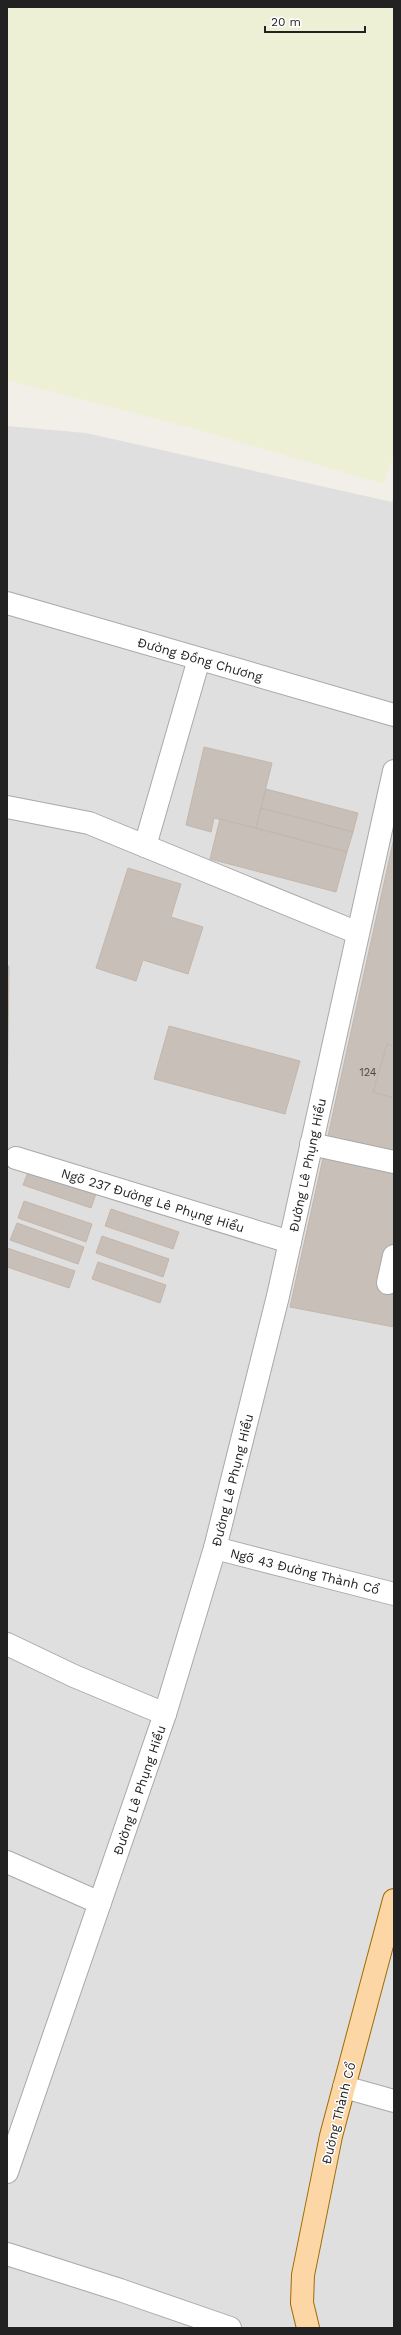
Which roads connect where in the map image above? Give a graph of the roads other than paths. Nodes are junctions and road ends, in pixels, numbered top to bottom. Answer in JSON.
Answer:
{"nodes":[{"id":1,"x":7,"y":603,"type":"edge"},
{"id":2,"x":199,"y":659,"type":"junction"},
{"id":3,"x":394,"y":715,"type":"edge"},
{"id":4,"x":394,"y":771,"type":"edge"},
{"id":5,"x":7,"y":807,"type":"edge"},
{"id":6,"x":145,"y":846,"type":"junction"},
{"id":7,"x":358,"y":934,"type":"junction"},
{"id":8,"x":311,"y":1144,"type":"junction"},
{"id":9,"x":16,"y":1158,"type":"dead end"},
{"id":10,"x":394,"y":1162,"type":"edge"},
{"id":11,"x":290,"y":1242,"type":"junction"},
{"id":12,"x":394,"y":1256,"type":"edge"},
{"id":13,"x":388,"y":1283,"type":"dead end"},
{"id":14,"x":215,"y":1548,"type":"junction"},
{"id":15,"x":394,"y":1594,"type":"edge"},
{"id":16,"x":7,"y":1644,"type":"edge"},
{"id":17,"x":165,"y":1714,"type":"junction"},
{"id":18,"x":7,"y":1862,"type":"edge"},
{"id":19,"x":394,"y":1900,"type":"edge"},
{"id":20,"x":100,"y":1903,"type":"junction"},
{"id":21,"x":344,"y":2087,"type":"junction"},
{"id":22,"x":394,"y":2101,"type":"edge"},
{"id":23,"x":7,"y":2172,"type":"edge"},
{"id":24,"x":7,"y":2254,"type":"edge"},
{"id":25,"x":230,"y":2328,"type":"edge"},
{"id":26,"x":308,"y":2328,"type":"edge"}],
"edges":[{"from":1,"to":2,"type":"street","name":"Đường Đồng Chương"},
{"from":2,"to":3,"type":"street","name":"Đường Đồng Chương"},
{"from":2,"to":6,"type":"street"},
{"from":4,"to":7,"type":"street","name":"Đường Lê Phụng Hiểu"},
{"from":5,"to":6,"type":"street"},
{"from":6,"to":7,"type":"street"},
{"from":7,"to":8,"type":"street","name":"Đường Lê Phụng Hiểu"},
{"from":8,"to":10,"type":"street"},
{"from":8,"to":11,"type":"street","name":"Đường Lê Phụng Hiểu"},
{"from":9,"to":11,"type":"street","name":"Ngõ 237 Đường Lê Phụng Hiểu"},
{"from":11,"to":14,"type":"street","name":"Đường Lê Phụng Hiểu"},
{"from":12,"to":13,"type":"street"},
{"from":14,"to":15,"type":"street","name":"Ngõ 43 Đường Thành Cổ"},
{"from":14,"to":17,"type":"street","name":"Đường Lê Phụng Hiểu"},
{"from":16,"to":17,"type":"street"},
{"from":17,"to":20,"type":"street","name":"Đường Lê Phụng Hiểu"},
{"from":18,"to":20,"type":"street"},
{"from":19,"to":21,"type":"main road","name":"Đường Thành Cổ"},
{"from":20,"to":23,"type":"street","name":"Đường Lê Phụng Hiểu"},
{"from":21,"to":22,"type":"street"},
{"from":21,"to":26,"type":"main road","name":"Đường Thành Cổ"},
{"from":24,"to":25,"type":"street"}]}
